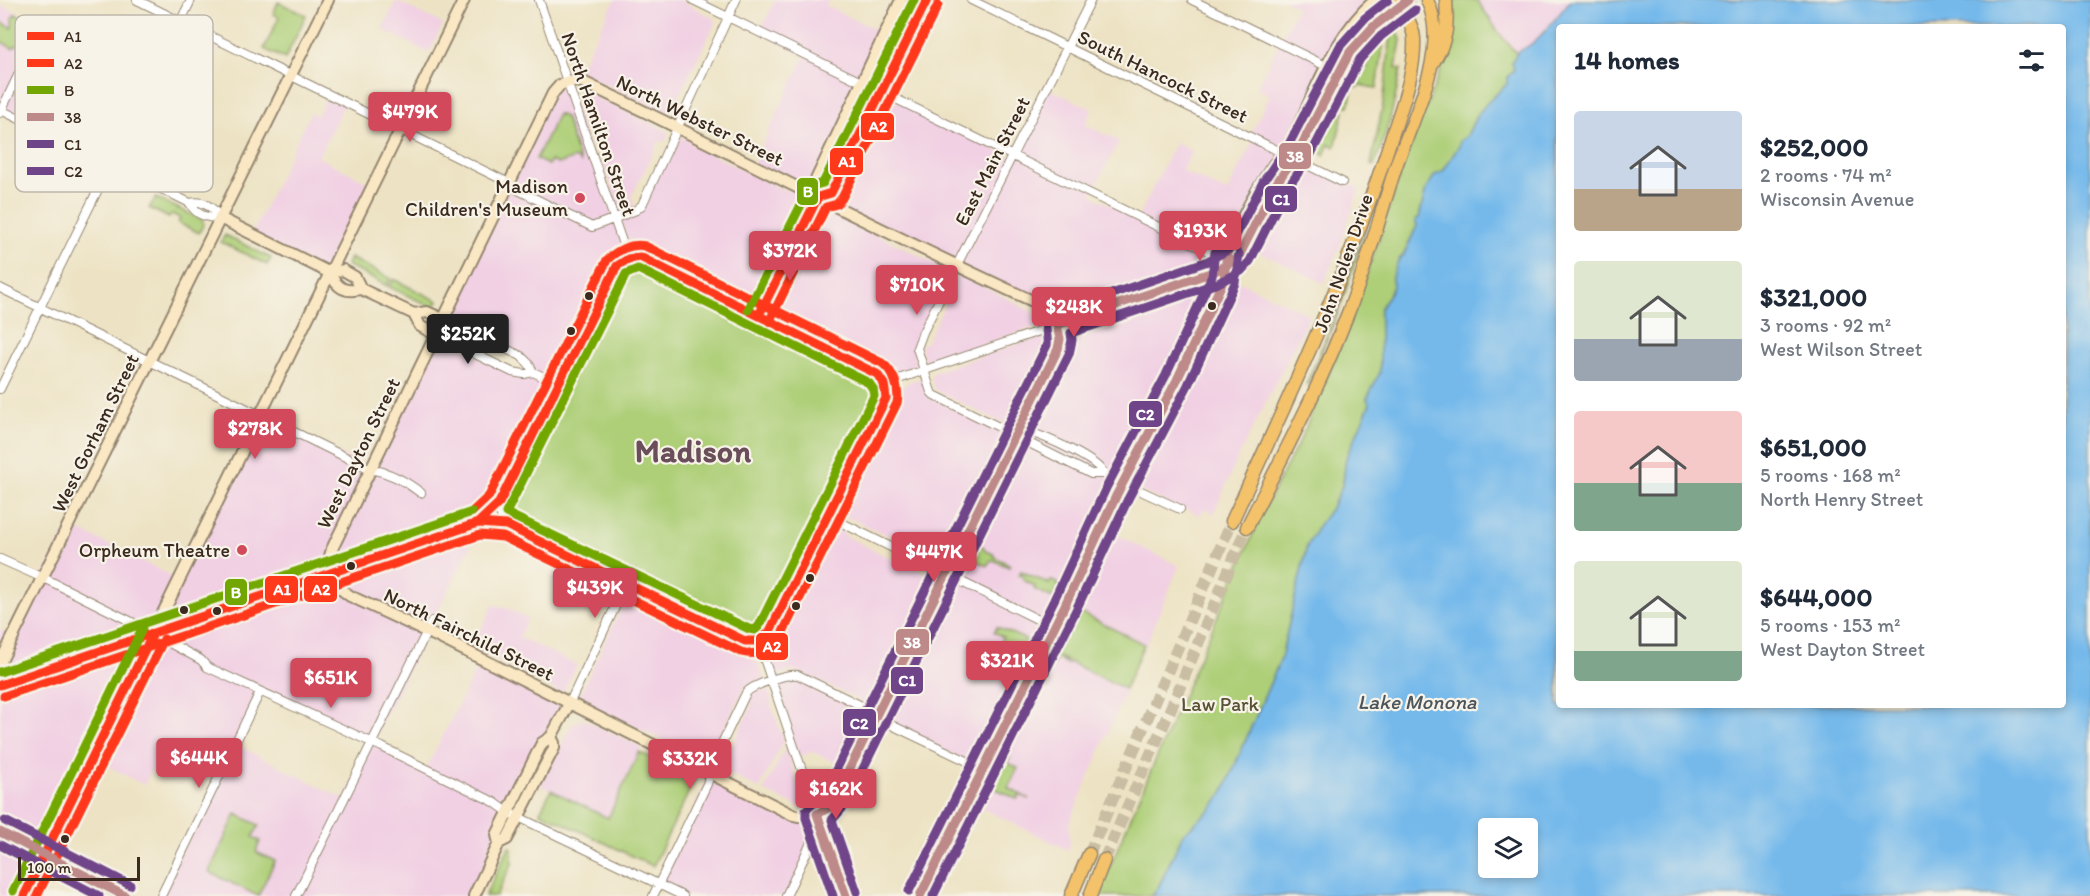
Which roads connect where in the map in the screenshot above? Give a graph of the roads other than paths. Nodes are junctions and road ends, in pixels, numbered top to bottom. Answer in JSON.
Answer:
{"nodes":[{"id":1,"x":137,"y":0,"type":"edge"},
{"id":2,"x":191,"y":0,"type":"edge"},
{"id":3,"x":328,"y":0,"type":"edge"},
{"id":4,"x":464,"y":0,"type":"edge"},
{"id":5,"x":539,"y":0,"type":"edge"},
{"id":6,"x":693,"y":0,"type":"edge"},
{"id":7,"x":736,"y":0,"type":"edge"},
{"id":8,"x":901,"y":0,"type":"edge"},
{"id":9,"x":927,"y":0,"type":"edge"},
{"id":10,"x":971,"y":0,"type":"edge"},
{"id":11,"x":1091,"y":0,"type":"edge"},
{"id":12,"x":1192,"y":0,"type":"edge"},
{"id":13,"x":1375,"y":0,"type":"edge"},
{"id":14,"x":1427,"y":0,"type":"edge"},
{"id":15,"x":1446,"y":0,"type":"edge"},
{"id":16,"x":1403,"y":2,"type":"edge"},
{"id":17,"x":166,"y":15,"type":"edge"},
{"id":18,"x":184,"y":15,"type":"edge"},
{"id":19,"x":728,"y":17,"type":"junction"},
{"id":20,"x":213,"y":38,"type":"edge"},
{"id":21,"x":1068,"y":48,"type":"junction"},
{"id":22,"x":1431,"y":65,"type":"junction"},
{"id":23,"x":1326,"y":66,"type":"junction"},
{"id":24,"x":1338,"y":72,"type":"junction"},
{"id":25,"x":291,"y":76,"type":"junction"},
{"id":26,"x":566,"y":82,"type":"junction"},
{"id":27,"x":15,"y":83,"type":"edge"},
{"id":28,"x":861,"y":83,"type":"junction"},
{"id":29,"x":881,"y":93,"type":"junction"},
{"id":30,"x":1,"y":112,"type":"edge"},
{"id":31,"x":15,"y":119,"type":"edge"},
{"id":32,"x":677,"y":128,"type":"junction"},
{"id":33,"x":400,"y":130,"type":"junction"},
{"id":34,"x":1282,"y":153,"type":"junction"},
{"id":35,"x":1012,"y":158,"type":"junction"},
{"id":36,"x":1294,"y":158,"type":"junction"},
{"id":37,"x":1342,"y":182,"type":"dead end"},
{"id":38,"x":509,"y":183,"type":"junction"},
{"id":39,"x":96,"y":192,"type":"edge"},
{"id":40,"x":167,"y":192,"type":"edge"},
{"id":41,"x":818,"y":197,"type":"junction"},
{"id":42,"x":220,"y":218,"type":"junction"},
{"id":43,"x":613,"y":219,"type":"junction"},
{"id":44,"x":628,"y":259,"type":"junction"},
{"id":45,"x":957,"y":265,"type":"junction"},
{"id":46,"x":1225,"y":265,"type":"junction"},
{"id":47,"x":330,"y":273,"type":"junction"},
{"id":48,"x":0,"y":288,"type":"edge"},
{"id":49,"x":362,"y":289,"type":"junction"},
{"id":50,"x":40,"y":308,"type":"junction"},
{"id":51,"x":414,"y":314,"type":"junction"},
{"id":52,"x":759,"y":315,"type":"junction"},
{"id":53,"x":443,"y":319,"type":"junction"},
{"id":54,"x":1057,"y":325,"type":"junction"},
{"id":55,"x":436,"y":335,"type":"junction"},
{"id":56,"x":150,"y":361,"type":"junction"},
{"id":57,"x":924,"y":370,"type":"junction"},
{"id":58,"x":533,"y":372,"type":"junction"},
{"id":59,"x":559,"y":384,"type":"junction"},
{"id":60,"x":884,"y":384,"type":"junction"},
{"id":61,"x":0,"y":389,"type":"edge"},
{"id":62,"x":261,"y":415,"type":"junction"},
{"id":63,"x":1016,"y":432,"type":"junction"},
{"id":64,"x":370,"y":469,"type":"junction"},
{"id":65,"x":1104,"y":474,"type":"junction"},
{"id":66,"x":1123,"y":483,"type":"junction"},
{"id":67,"x":421,"y":493,"type":"dead end"},
{"id":68,"x":499,"y":503,"type":"junction"},
{"id":69,"x":1180,"y":509,"type":"dead end"},
{"id":70,"x":828,"y":516,"type":"junction"},
{"id":71,"x":1232,"y":521,"type":"tunnel mouth"},
{"id":72,"x":478,"y":523,"type":"junction"},
{"id":73,"x":506,"y":525,"type":"junction"},
{"id":74,"x":1247,"y":527,"type":"tunnel mouth"},
{"id":75,"x":0,"y":559,"type":"edge"},
{"id":76,"x":330,"y":573,"type":"junction"},
{"id":77,"x":946,"y":574,"type":"junction"},
{"id":78,"x":42,"y":579,"type":"junction"},
{"id":79,"x":626,"y":584,"type":"junction"},
{"id":80,"x":432,"y":621,"type":"dead end"},
{"id":81,"x":1053,"y":627,"type":"junction"},
{"id":82,"x":426,"y":632,"type":"junction"},
{"id":83,"x":153,"y":634,"type":"junction"},
{"id":84,"x":758,"y":641,"type":"junction"},
{"id":85,"x":0,"y":663,"type":"edge"},
{"id":86,"x":771,"y":681,"type":"junction"},
{"id":87,"x":0,"y":685,"type":"edge"},
{"id":88,"x":260,"y":692,"type":"junction"},
{"id":89,"x":569,"y":704,"type":"junction"},
{"id":90,"x":876,"y":715,"type":"junction"},
{"id":91,"x":372,"y":742,"type":"junction"},
{"id":92,"x":984,"y":769,"type":"junction"},
{"id":93,"x":710,"y":773,"type":"junction"},
{"id":94,"x":513,"y":814,"type":"junction"},
{"id":95,"x":817,"y":814,"type":"junction"},
{"id":96,"x":0,"y":832,"type":"edge"},
{"id":97,"x":1089,"y":854,"type":"tunnel mouth"},
{"id":98,"x":44,"y":856,"type":"junction"},
{"id":99,"x":1104,"y":860,"type":"tunnel mouth"},
{"id":100,"x":659,"y":885,"type":"junction"},
{"id":101,"x":24,"y":896,"type":"edge"},
{"id":102,"x":125,"y":896,"type":"edge"},
{"id":103,"x":161,"y":896,"type":"edge"},
{"id":104,"x":296,"y":896,"type":"edge"},
{"id":105,"x":474,"y":896,"type":"edge"},
{"id":106,"x":653,"y":896,"type":"edge"},
{"id":107,"x":683,"y":896,"type":"edge"},
{"id":108,"x":786,"y":896,"type":"edge"},
{"id":109,"x":846,"y":896,"type":"edge"},
{"id":110,"x":920,"y":896,"type":"edge"},
{"id":111,"x":1071,"y":896,"type":"edge"},
{"id":112,"x":1090,"y":896,"type":"edge"}],
"edges":[{"from":1,"to":17,"type":"street"},
{"from":2,"to":18,"type":"street"},
{"from":3,"to":25,"type":"street","name":"West Gorham Street"},
{"from":4,"to":33,"type":"street"},
{"from":5,"to":26,"type":"street","name":"North Hamilton Street"},
{"from":6,"to":19,"type":"street"},
{"from":7,"to":19,"type":"street"},
{"from":8,"to":28,"type":"street"},
{"from":9,"to":29,"type":"street"},
{"from":10,"to":21,"type":"street","name":"South Hancock Street"},
{"from":11,"to":21,"type":"street","name":"East Main Street"},
{"from":12,"to":23,"type":"street"},
{"from":13,"to":23,"type":"street"},
{"from":14,"to":22,"type":"main road","name":"John Nolen Drive"},
{"from":15,"to":22,"type":"main road"},
{"from":16,"to":24,"type":"street"},
{"from":16,"to":71,"type":"main road","name":"John Nolen Drive"},
{"from":19,"to":28,"type":"street"},
{"from":19,"to":32,"type":"street"},
{"from":20,"to":25,"type":"street"},
{"from":21,"to":34,"type":"street","name":"South Hancock Street"},
{"from":21,"to":35,"type":"street","name":"East Main Street"},
{"from":22,"to":74,"type":"main road","name":"John Nolen Drive"},
{"from":23,"to":24,"type":"street"},
{"from":23,"to":34,"type":"street"},
{"from":24,"to":36,"type":"street"},
{"from":25,"to":33,"type":"street"},
{"from":25,"to":42,"type":"street","name":"West Gorham Street"},
{"from":26,"to":32,"type":"street","name":"North Webster Street"},
{"from":26,"to":38,"type":"street","name":"West Dayton Street"},
{"from":26,"to":43,"type":"street","name":"North Hamilton Street"},
{"from":27,"to":30,"type":"street"},
{"from":28,"to":29,"type":"street"},
{"from":28,"to":41,"type":"street"},
{"from":29,"to":35,"type":"street"},
{"from":29,"to":41,"type":"street"},
{"from":30,"to":31,"type":"street"},
{"from":32,"to":41,"type":"street","name":"North Webster Street"},
{"from":32,"to":43,"type":"street"},
{"from":33,"to":38,"type":"street"},
{"from":33,"to":47,"type":"street"},
{"from":34,"to":36,"type":"street","name":"South Hancock Street"},
{"from":34,"to":46,"type":"street"},
{"from":35,"to":45,"type":"street","name":"East Main Street"},
{"from":35,"to":46,"type":"street"},
{"from":36,"to":37,"type":"street","name":"South Hancock Street"},
{"from":36,"to":46,"type":"street"},
{"from":38,"to":43,"type":"street"},
{"from":38,"to":53,"type":"street","name":"West Dayton Street"},
{"from":39,"to":50,"type":"street"},
{"from":40,"to":42,"type":"street"},
{"from":41,"to":45,"type":"street","name":"North Webster Street"},
{"from":41,"to":52,"type":"street"},
{"from":42,"to":47,"type":"street"},
{"from":42,"to":56,"type":"street","name":"West Gorham Street"},
{"from":43,"to":44,"type":"street","name":"North Hamilton Street"},
{"from":44,"to":52,"type":"street"},
{"from":44,"to":59,"type":"street"},
{"from":45,"to":54,"type":"street","name":"North Webster Street"},
{"from":45,"to":57,"type":"street","name":"East Main Street"},
{"from":46,"to":54,"type":"street"},
{"from":46,"to":66,"type":"street"},
{"from":47,"to":49,"type":"street"},
{"from":47,"to":49,"type":"street"},
{"from":47,"to":62,"type":"street"},
{"from":48,"to":50,"type":"street"},
{"from":49,"to":51,"type":"street"},
{"from":50,"to":56,"type":"street"},
{"from":50,"to":61,"type":"street"},
{"from":51,"to":53,"type":"street"},
{"from":51,"to":55,"type":"street"},
{"from":52,"to":60,"type":"street"},
{"from":53,"to":55,"type":"street","name":"West Dayton Street"},
{"from":53,"to":58,"type":"street"},
{"from":54,"to":57,"type":"street"},
{"from":54,"to":63,"type":"street"},
{"from":55,"to":58,"type":"street"},
{"from":55,"to":64,"type":"street","name":"West Dayton Street"},
{"from":56,"to":62,"type":"street"},
{"from":56,"to":78,"type":"street","name":"West Gorham Street"},
{"from":57,"to":60,"type":"street"},
{"from":57,"to":63,"type":"street","name":"East Main Street"},
{"from":58,"to":59,"type":"street"},
{"from":59,"to":68,"type":"street"},
{"from":60,"to":70,"type":"street"},
{"from":62,"to":64,"type":"street"},
{"from":62,"to":83,"type":"street"},
{"from":63,"to":65,"type":"street"},
{"from":63,"to":65,"type":"street"},
{"from":63,"to":77,"type":"street"},
{"from":64,"to":67,"type":"street"},
{"from":64,"to":76,"type":"street","name":"West Dayton Street"},
{"from":65,"to":66,"type":"street"},
{"from":66,"to":69,"type":"street"},
{"from":66,"to":81,"type":"street"},
{"from":68,"to":72,"type":"street"},
{"from":68,"to":73,"type":"street"},
{"from":70,"to":77,"type":"street"},
{"from":70,"to":84,"type":"street"},
{"from":72,"to":73,"type":"street"},
{"from":72,"to":76,"type":"street"},
{"from":73,"to":79,"type":"street"},
{"from":75,"to":78,"type":"street"},
{"from":76,"to":82,"type":"street","name":"North Fairchild Street"},
{"from":76,"to":83,"type":"street"},
{"from":77,"to":81,"type":"street"},
{"from":77,"to":90,"type":"street"},
{"from":78,"to":83,"type":"street"},
{"from":78,"to":85,"type":"street","name":"West Gorham Street"},
{"from":79,"to":84,"type":"street"},
{"from":79,"to":89,"type":"street"},
{"from":80,"to":82,"type":"street"},
{"from":81,"to":92,"type":"street"},
{"from":82,"to":89,"type":"street","name":"North Fairchild Street"},
{"from":82,"to":91,"type":"street"},
{"from":83,"to":87,"type":"street"},
{"from":83,"to":88,"type":"street"},
{"from":83,"to":98,"type":"street"},
{"from":84,"to":86,"type":"street"},
{"from":86,"to":90,"type":"street"},
{"from":86,"to":93,"type":"street"},
{"from":86,"to":95,"type":"street"},
{"from":88,"to":91,"type":"street"},
{"from":88,"to":103,"type":"street"},
{"from":89,"to":93,"type":"street","name":"North Fairchild Street"},
{"from":89,"to":94,"type":"street"},
{"from":90,"to":92,"type":"street"},
{"from":90,"to":95,"type":"street"},
{"from":91,"to":94,"type":"street"},
{"from":91,"to":104,"type":"street"},
{"from":92,"to":110,"type":"street"},
{"from":93,"to":95,"type":"street","name":"North Fairchild Street"},
{"from":93,"to":100,"type":"street"},
{"from":94,"to":100,"type":"street"},
{"from":94,"to":105,"type":"street"},
{"from":95,"to":108,"type":"street"},
{"from":95,"to":109,"type":"street"},
{"from":96,"to":98,"type":"street"},
{"from":97,"to":111,"type":"main road"},
{"from":98,"to":101,"type":"street"},
{"from":98,"to":102,"type":"street"},
{"from":99,"to":112,"type":"main road"},
{"from":100,"to":106,"type":"street"},
{"from":100,"to":107,"type":"street"}]}
